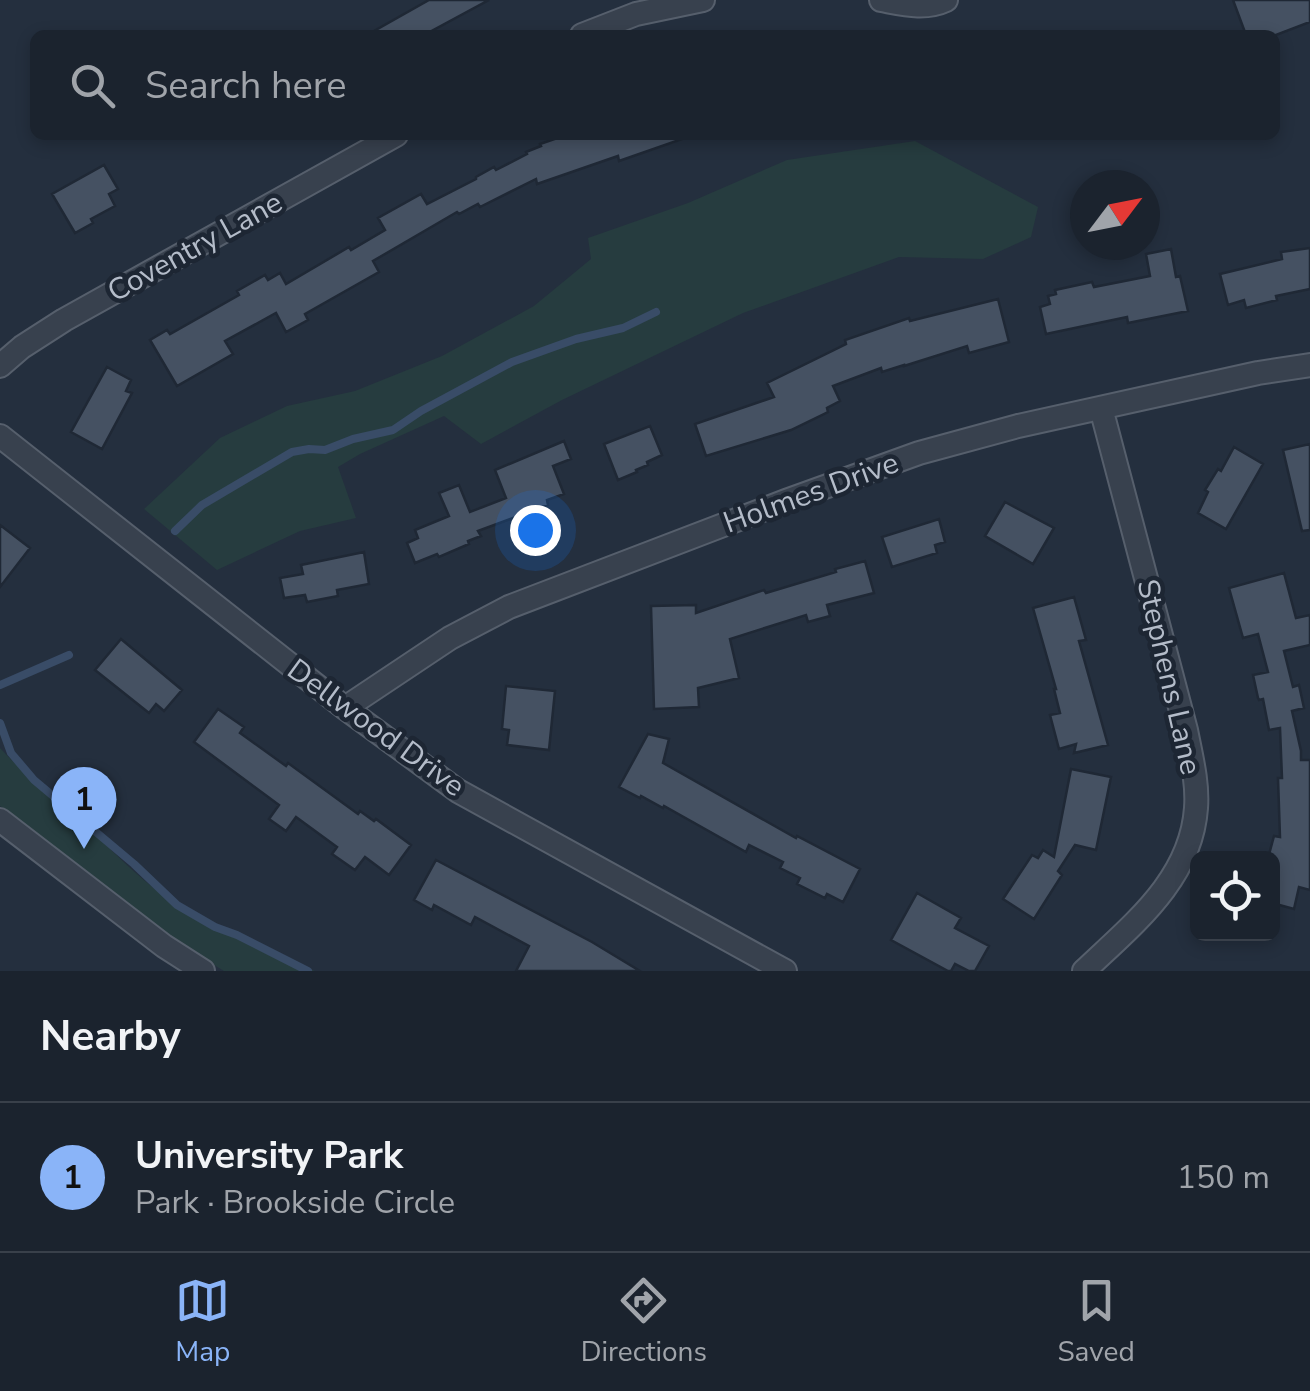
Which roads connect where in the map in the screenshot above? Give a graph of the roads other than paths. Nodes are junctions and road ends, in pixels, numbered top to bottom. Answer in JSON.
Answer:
{"nodes":[{"id":1,"x":703,"y":0,"type":"edge"},
{"id":2,"x":881,"y":0,"type":"edge"},
{"id":3,"x":946,"y":0,"type":"edge"},
{"id":4,"x":595,"y":30,"type":"edge"},
{"id":5,"x":387,"y":140,"type":"edge"},
{"id":6,"x":1310,"y":365,"type":"edge"},
{"id":7,"x":0,"y":366,"type":"edge"},
{"id":8,"x":1101,"y":408,"type":"junction"},
{"id":9,"x":0,"y":436,"type":"edge"},
{"id":10,"x":345,"y":708,"type":"junction"},
{"id":11,"x":0,"y":820,"type":"edge"},
{"id":12,"x":203,"y":971,"type":"edge"},
{"id":13,"x":786,"y":971,"type":"edge"},
{"id":14,"x":1084,"y":971,"type":"edge"}],
"edges":[{"from":1,"to":4,"type":"street"},
{"from":2,"to":3,"type":"street"},
{"from":5,"to":7,"type":"street","name":"Coventry Lane"},
{"from":6,"to":8,"type":"street","name":"Holmes Drive"},
{"from":8,"to":10,"type":"street","name":"Holmes Drive"},
{"from":8,"to":14,"type":"street","name":"Stephens Lane"},
{"from":9,"to":10,"type":"street","name":"Dellwood Drive"},
{"from":10,"to":13,"type":"street","name":"Dellwood Drive"},
{"from":11,"to":12,"type":"street"}]}
